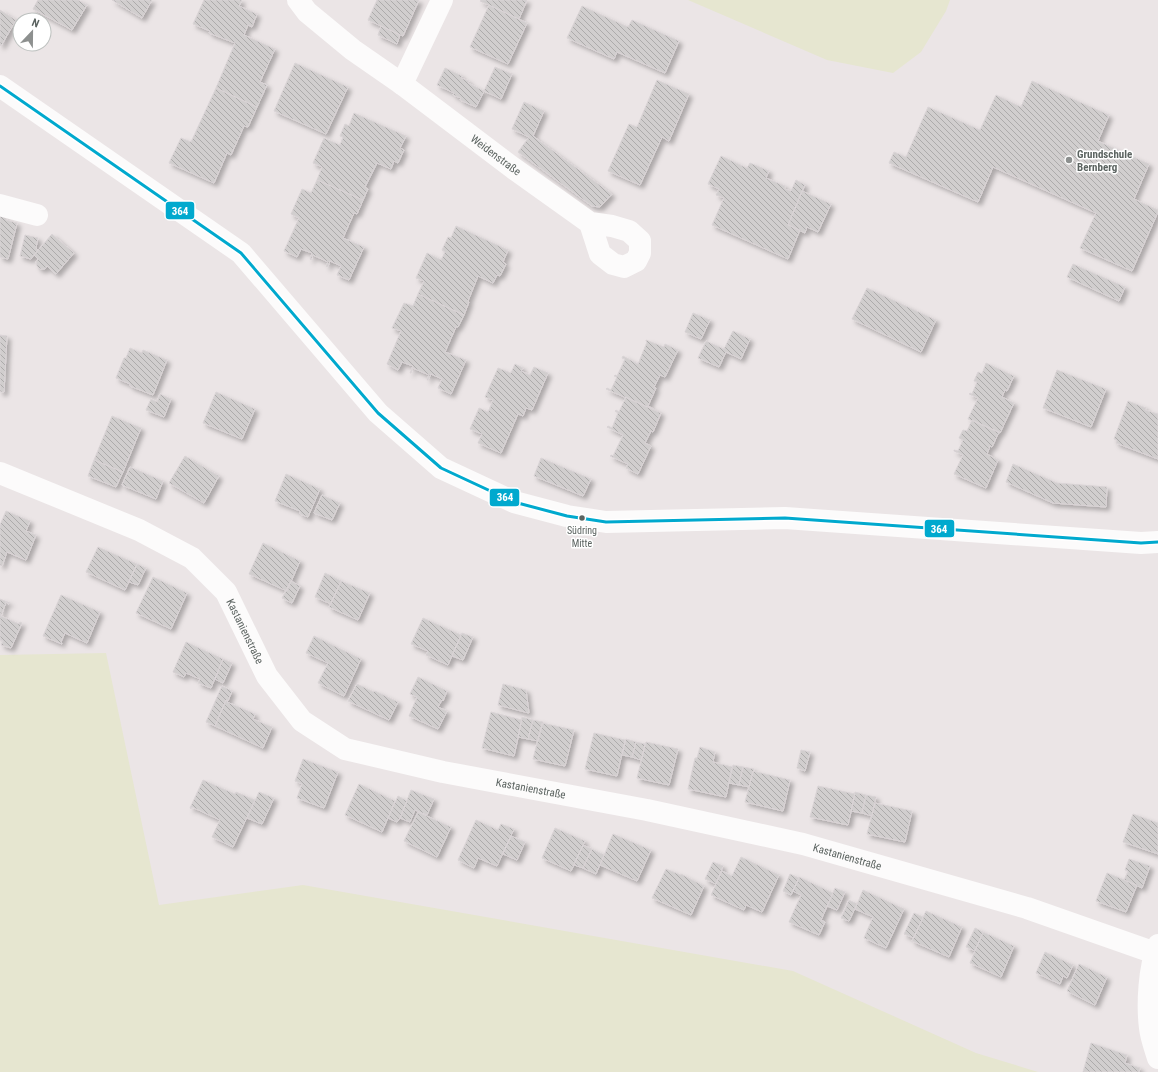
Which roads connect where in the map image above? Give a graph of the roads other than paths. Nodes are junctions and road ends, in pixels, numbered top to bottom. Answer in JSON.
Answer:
{"nodes":[{"id":1,"x":298,"y":0,"type":"edge"},
{"id":2,"x":442,"y":0,"type":"edge"},
{"id":3,"x":402,"y":84,"type":"junction"},
{"id":4,"x":0,"y":86,"type":"edge"},
{"id":5,"x":0,"y":205,"type":"edge"},
{"id":6,"x":37,"y":215,"type":"dead end"},
{"id":7,"x":590,"y":223,"type":"dead end"},
{"id":8,"x":0,"y":473,"type":"edge"},
{"id":9,"x":1158,"y":542,"type":"edge"},
{"id":10,"x":1157,"y":951,"type":"edge"},
{"id":11,"x":1158,"y":1058,"type":"edge"}],
"edges":[{"from":1,"to":3,"type":"street","name":"Weidenstraße"},
{"from":2,"to":3,"type":"street"},
{"from":3,"to":7,"type":"street","name":"Weidenstraße"},
{"from":4,"to":9,"type":"street"},
{"from":5,"to":6,"type":"street"},
{"from":8,"to":10,"type":"street","name":"Kastanienstraße"},
{"from":10,"to":11,"type":"street"}]}
